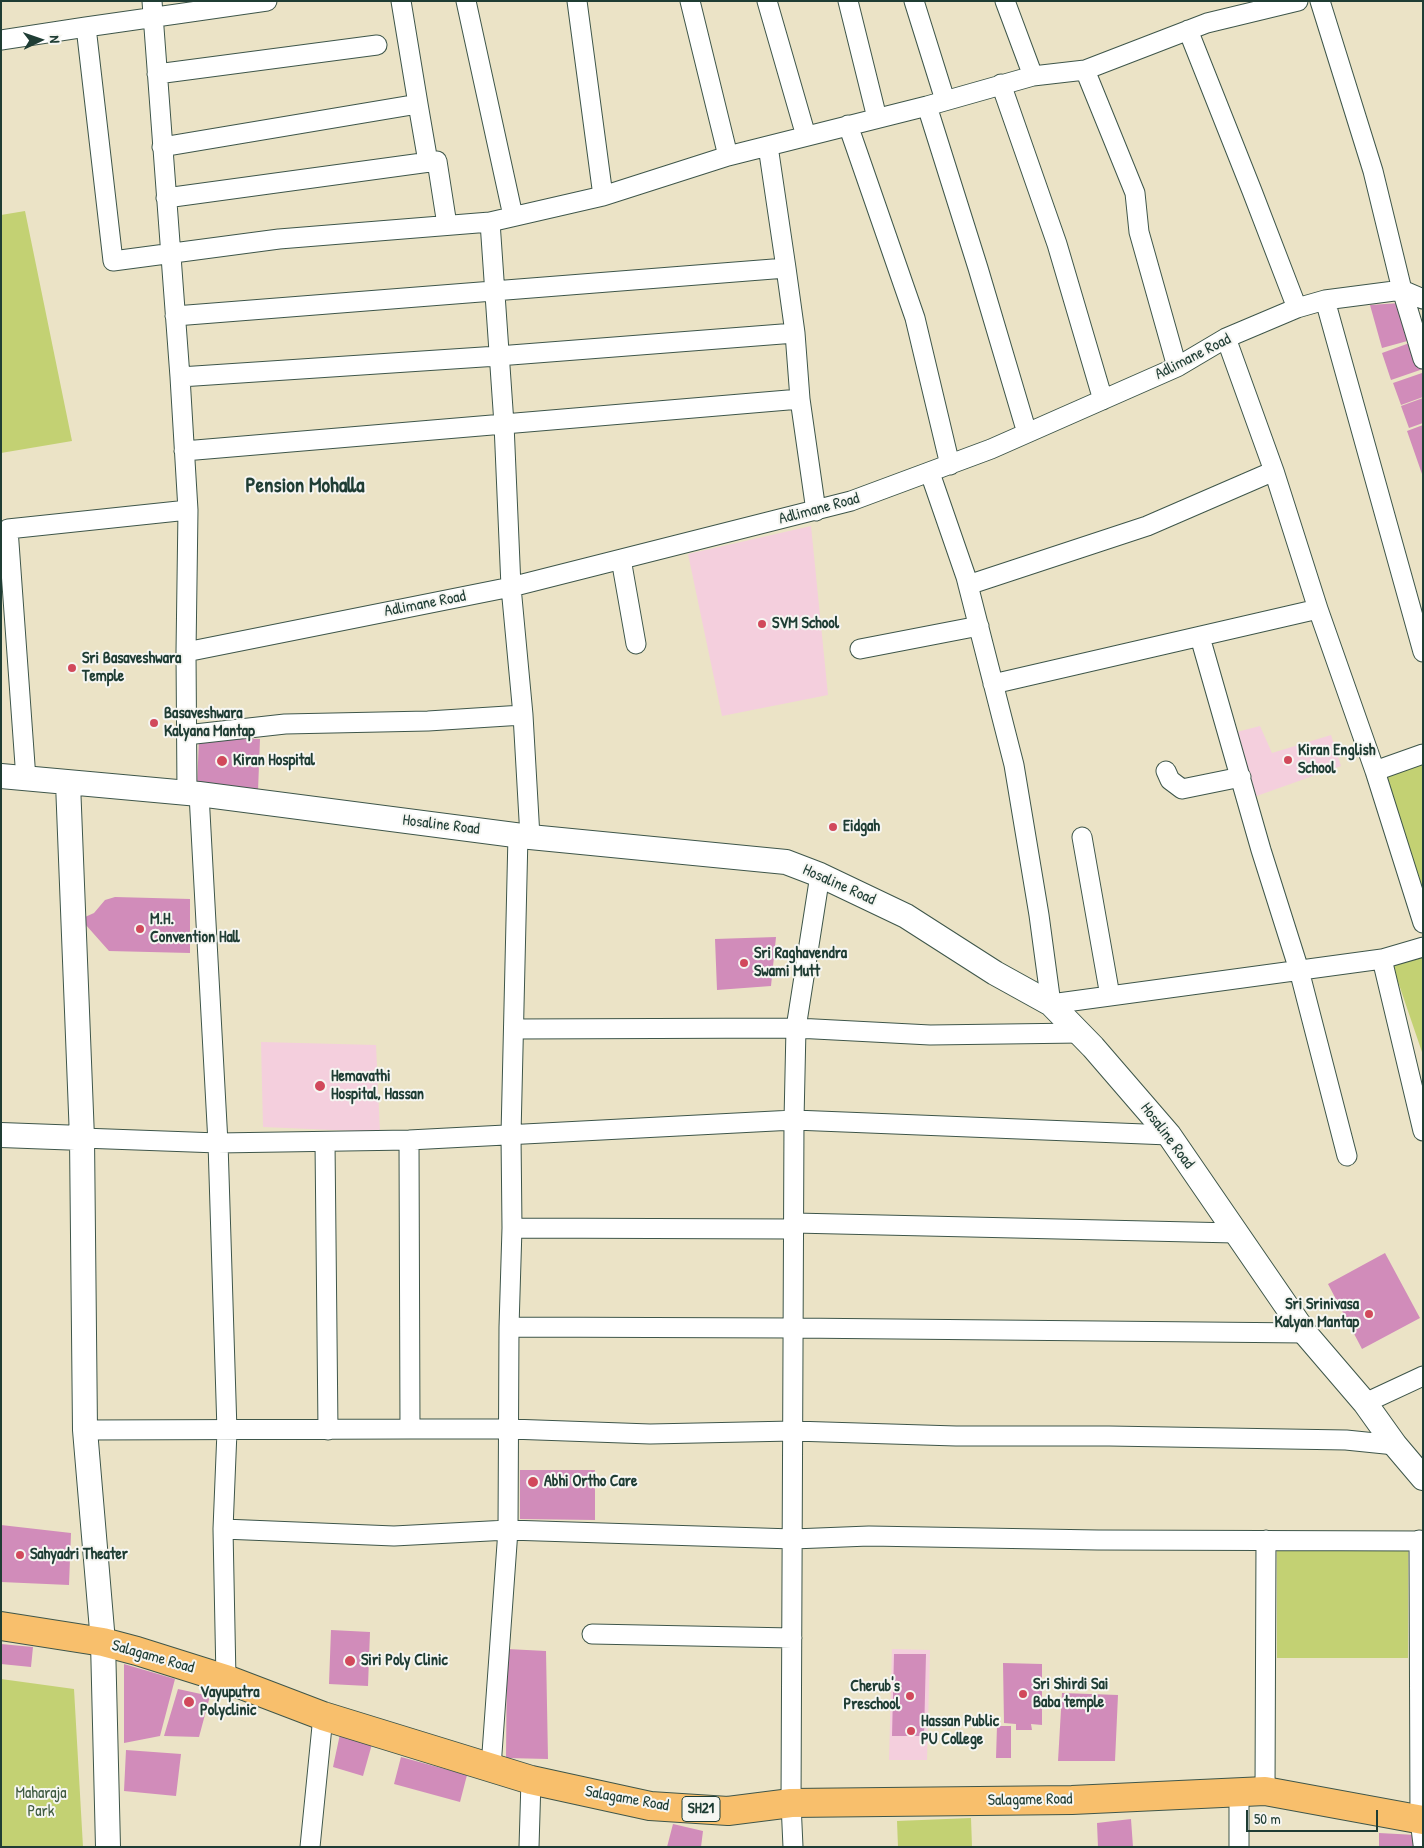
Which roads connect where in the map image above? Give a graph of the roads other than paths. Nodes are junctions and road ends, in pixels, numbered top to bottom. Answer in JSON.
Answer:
{"nodes":[{"id":1,"x":267,"y":1,"type":"edge"},
{"id":2,"x":401,"y":1,"type":"edge"},
{"id":3,"x":466,"y":1,"type":"edge"},
{"id":4,"x":577,"y":1,"type":"edge"},
{"id":5,"x":690,"y":1,"type":"edge"},
{"id":6,"x":767,"y":1,"type":"edge"},
{"id":7,"x":848,"y":1,"type":"edge"},
{"id":8,"x":914,"y":1,"type":"edge"},
{"id":9,"x":1005,"y":1,"type":"edge"},
{"id":10,"x":1298,"y":1,"type":"edge"},
{"id":11,"x":1320,"y":1,"type":"edge"},
{"id":12,"x":1276,"y":4,"type":"edge"},
{"id":13,"x":152,"y":9,"type":"edge"},
{"id":14,"x":86,"y":27,"type":"junction"},
{"id":15,"x":1188,"y":30,"type":"junction"},
{"id":16,"x":1,"y":40,"type":"edge"},
{"id":17,"x":377,"y":45,"type":"dead end"},
{"id":18,"x":1085,"y":70,"type":"junction"},
{"id":19,"x":157,"y":74,"type":"junction"},
{"id":20,"x":1032,"y":76,"type":"junction"},
{"id":21,"x":1001,"y":84,"type":"junction"},
{"id":22,"x":945,"y":100,"type":"junction"},
{"id":23,"x":418,"y":104,"type":"junction"},
{"id":24,"x":927,"y":106,"type":"junction"},
{"id":25,"x":877,"y":118,"type":"junction"},
{"id":26,"x":848,"y":125,"type":"junction"},
{"id":27,"x":806,"y":136,"type":"junction"},
{"id":28,"x":768,"y":146,"type":"junction"},
{"id":29,"x":162,"y":147,"type":"junction"},
{"id":30,"x":728,"y":156,"type":"junction"},
{"id":31,"x":428,"y":162,"type":"junction"},
{"id":32,"x":603,"y":196,"type":"junction"},
{"id":33,"x":166,"y":198,"type":"junction"},
{"id":34,"x":513,"y":216,"type":"junction"},
{"id":35,"x":490,"y":222,"type":"junction"},
{"id":36,"x":447,"y":225,"type":"junction"},
{"id":37,"x":170,"y":252,"type":"junction"},
{"id":38,"x":786,"y":268,"type":"junction"},
{"id":39,"x":1402,"y":290,"type":"junction"},
{"id":40,"x":494,"y":291,"type":"junction"},
{"id":41,"x":1423,"y":299,"type":"edge"},
{"id":42,"x":1325,"y":300,"type":"junction"},
{"id":43,"x":1297,"y":308,"type":"junction"},
{"id":44,"x":175,"y":316,"type":"junction"},
{"id":45,"x":794,"y":332,"type":"junction"},
{"id":46,"x":1226,"y":338,"type":"junction"},
{"id":47,"x":498,"y":356,"type":"junction"},
{"id":48,"x":1423,"y":359,"type":"edge"},
{"id":49,"x":1177,"y":367,"type":"junction"},
{"id":50,"x":180,"y":376,"type":"junction"},
{"id":51,"x":800,"y":399,"type":"junction"},
{"id":52,"x":1104,"y":400,"type":"junction"},
{"id":53,"x":504,"y":424,"type":"junction"},
{"id":54,"x":1027,"y":433,"type":"junction"},
{"id":55,"x":184,"y":451,"type":"junction"},
{"id":56,"x":950,"y":465,"type":"junction"},
{"id":57,"x":1274,"y":471,"type":"junction"},
{"id":58,"x":930,"y":473,"type":"junction"},
{"id":59,"x":188,"y":510,"type":"junction"},
{"id":60,"x":816,"y":511,"type":"junction"},
{"id":61,"x":621,"y":560,"type":"junction"},
{"id":62,"x":968,"y":585,"type":"junction"},
{"id":63,"x":511,"y":587,"type":"junction"},
{"id":64,"x":1318,"y":609,"type":"junction"},
{"id":65,"x":979,"y":626,"type":"junction"},
{"id":66,"x":1200,"y":637,"type":"junction"},
{"id":67,"x":636,"y":644,"type":"dead end"},
{"id":68,"x":860,"y":649,"type":"dead end"},
{"id":69,"x":186,"y":652,"type":"junction"},
{"id":70,"x":1423,"y":652,"type":"edge"},
{"id":71,"x":993,"y":684,"type":"junction"},
{"id":72,"x":524,"y":715,"type":"junction"},
{"id":73,"x":186,"y":735,"type":"junction"},
{"id":74,"x":1423,"y":754,"type":"edge"},
{"id":75,"x":1375,"y":770,"type":"junction"},
{"id":76,"x":1166,"y":771,"type":"dead end"},
{"id":77,"x":1,"y":776,"type":"edge"},
{"id":78,"x":1241,"y":777,"type":"junction"},
{"id":79,"x":26,"y":778,"type":"junction"},
{"id":80,"x":68,"y":783,"type":"junction"},
{"id":81,"x":193,"y":794,"type":"junction"},
{"id":82,"x":524,"y":836,"type":"junction"},
{"id":83,"x":1082,"y":837,"type":"dead end"},
{"id":84,"x":820,"y":875,"type":"junction"},
{"id":85,"x":1423,"y":922,"type":"edge"},
{"id":86,"x":1423,"y":947,"type":"edge"},
{"id":87,"x":1382,"y":959,"type":"junction"},
{"id":88,"x":1299,"y":970,"type":"junction"},
{"id":89,"x":1110,"y":996,"type":"junction"},
{"id":90,"x":1051,"y":1004,"type":"junction"},
{"id":91,"x":796,"y":1028,"type":"junction"},
{"id":92,"x":515,"y":1029,"type":"junction"},
{"id":93,"x":1080,"y":1033,"type":"junction"},
{"id":94,"x":1420,"y":1112,"type":"edge"},
{"id":95,"x":794,"y":1120,"type":"junction"},
{"id":96,"x":1423,"y":1131,"type":"edge"},
{"id":97,"x":1,"y":1135,"type":"edge"},
{"id":98,"x":1169,"y":1135,"type":"junction"},
{"id":99,"x":512,"y":1136,"type":"junction"},
{"id":100,"x":82,"y":1138,"type":"junction"},
{"id":101,"x":409,"y":1140,"type":"junction"},
{"id":102,"x":325,"y":1142,"type":"junction"},
{"id":103,"x":218,"y":1143,"type":"junction"},
{"id":104,"x":1347,"y":1156,"type":"dead end"},
{"id":105,"x":794,"y":1226,"type":"junction"},
{"id":106,"x":512,"y":1228,"type":"junction"},
{"id":107,"x":1235,"y":1233,"type":"junction"},
{"id":108,"x":509,"y":1327,"type":"junction"},
{"id":109,"x":794,"y":1328,"type":"junction"},
{"id":110,"x":1305,"y":1333,"type":"junction"},
{"id":111,"x":1423,"y":1376,"type":"edge"},
{"id":112,"x":1365,"y":1403,"type":"junction"},
{"id":113,"x":410,"y":1429,"type":"junction"},
{"id":114,"x":510,"y":1429,"type":"junction"},
{"id":115,"x":85,"y":1430,"type":"junction"},
{"id":116,"x":328,"y":1430,"type":"junction"},
{"id":117,"x":227,"y":1431,"type":"junction"},
{"id":118,"x":793,"y":1431,"type":"junction"},
{"id":119,"x":1395,"y":1445,"type":"junction"},
{"id":120,"x":1423,"y":1478,"type":"edge"},
{"id":121,"x":223,"y":1529,"type":"junction"},
{"id":122,"x":508,"y":1530,"type":"junction"},
{"id":123,"x":793,"y":1538,"type":"junction"},
{"id":124,"x":1266,"y":1540,"type":"junction"},
{"id":125,"x":1421,"y":1540,"type":"edge"},
{"id":126,"x":1,"y":1626,"type":"edge"},
{"id":127,"x":592,"y":1634,"type":"dead end"},
{"id":128,"x":792,"y":1638,"type":"junction"},
{"id":129,"x":103,"y":1642,"type":"junction"},
{"id":130,"x":226,"y":1679,"type":"junction"},
{"id":131,"x":323,"y":1716,"type":"junction"},
{"id":132,"x":491,"y":1767,"type":"junction"},
{"id":133,"x":531,"y":1780,"type":"junction"},
{"id":134,"x":1252,"y":1792,"type":"junction"},
{"id":135,"x":791,"y":1803,"type":"junction"},
{"id":136,"x":1422,"y":1828,"type":"edge"},
{"id":137,"x":108,"y":1847,"type":"edge"},
{"id":138,"x":310,"y":1847,"type":"edge"},
{"id":139,"x":529,"y":1847,"type":"edge"},
{"id":140,"x":793,"y":1847,"type":"edge"},
{"id":141,"x":1239,"y":1847,"type":"edge"}],
"edges":[{"from":1,"to":13,"type":"street"},
{"from":2,"to":23,"type":"street"},
{"from":3,"to":34,"type":"street"},
{"from":4,"to":32,"type":"street"},
{"from":5,"to":30,"type":"street"},
{"from":6,"to":27,"type":"street"},
{"from":7,"to":25,"type":"street"},
{"from":8,"to":22,"type":"street"},
{"from":9,"to":20,"type":"street"},
{"from":10,"to":12,"type":"street"},
{"from":11,"to":39,"type":"street"},
{"from":12,"to":15,"type":"street"},
{"from":13,"to":14,"type":"street"},
{"from":13,"to":19,"type":"street"},
{"from":14,"to":16,"type":"street"},
{"from":14,"to":37,"type":"street"},
{"from":15,"to":18,"type":"street"},
{"from":15,"to":43,"type":"street"},
{"from":17,"to":19,"type":"street"},
{"from":18,"to":20,"type":"street"},
{"from":18,"to":49,"type":"street"},
{"from":19,"to":29,"type":"street"},
{"from":20,"to":21,"type":"street"},
{"from":21,"to":22,"type":"street"},
{"from":21,"to":52,"type":"street"},
{"from":22,"to":24,"type":"street"},
{"from":23,"to":29,"type":"street"},
{"from":23,"to":31,"type":"street"},
{"from":24,"to":25,"type":"street"},
{"from":24,"to":54,"type":"street"},
{"from":25,"to":26,"type":"street"},
{"from":26,"to":27,"type":"street"},
{"from":26,"to":56,"type":"street"},
{"from":27,"to":28,"type":"street"},
{"from":28,"to":30,"type":"street"},
{"from":28,"to":38,"type":"street"},
{"from":29,"to":33,"type":"street"},
{"from":30,"to":32,"type":"street"},
{"from":31,"to":33,"type":"street"},
{"from":31,"to":36,"type":"street"},
{"from":32,"to":34,"type":"street"},
{"from":33,"to":37,"type":"street"},
{"from":34,"to":35,"type":"street"},
{"from":35,"to":36,"type":"street"},
{"from":35,"to":40,"type":"street"},
{"from":36,"to":37,"type":"street"},
{"from":37,"to":44,"type":"street"},
{"from":38,"to":40,"type":"street"},
{"from":38,"to":45,"type":"street"},
{"from":39,"to":41,"type":"street"},
{"from":39,"to":42,"type":"street","name":"Adlimane Road"},
{"from":39,"to":48,"type":"street"},
{"from":40,"to":44,"type":"street"},
{"from":40,"to":47,"type":"street"},
{"from":42,"to":43,"type":"street","name":"Adlimane Road"},
{"from":42,"to":70,"type":"street"},
{"from":43,"to":46,"type":"street","name":"Adlimane Road"},
{"from":44,"to":50,"type":"street"},
{"from":45,"to":47,"type":"street"},
{"from":45,"to":51,"type":"street"},
{"from":46,"to":49,"type":"street","name":"Adlimane Road"},
{"from":46,"to":57,"type":"street"},
{"from":47,"to":50,"type":"street"},
{"from":47,"to":53,"type":"street"},
{"from":49,"to":52,"type":"street","name":"Adlimane Road"},
{"from":50,"to":55,"type":"street"},
{"from":51,"to":53,"type":"street"},
{"from":51,"to":60,"type":"street"},
{"from":52,"to":54,"type":"street","name":"Adlimane Road"},
{"from":53,"to":55,"type":"street"},
{"from":53,"to":63,"type":"street"},
{"from":54,"to":56,"type":"street","name":"Adlimane Road"},
{"from":55,"to":59,"type":"street"},
{"from":56,"to":58,"type":"street","name":"Adlimane Road"},
{"from":57,"to":62,"type":"street"},
{"from":57,"to":64,"type":"street"},
{"from":58,"to":60,"type":"street","name":"Adlimane Road"},
{"from":58,"to":62,"type":"street"},
{"from":59,"to":69,"type":"street"},
{"from":59,"to":79,"type":"street"},
{"from":60,"to":61,"type":"street","name":"Adlimane Road"},
{"from":61,"to":63,"type":"street","name":"Adlimane Road"},
{"from":61,"to":67,"type":"street"},
{"from":62,"to":65,"type":"street"},
{"from":63,"to":69,"type":"street","name":"Adlimane Road"},
{"from":63,"to":72,"type":"street"},
{"from":64,"to":66,"type":"street"},
{"from":64,"to":75,"type":"street"},
{"from":65,"to":68,"type":"street"},
{"from":65,"to":71,"type":"street"},
{"from":66,"to":71,"type":"street"},
{"from":66,"to":78,"type":"street"},
{"from":69,"to":73,"type":"street"},
{"from":71,"to":90,"type":"street"},
{"from":72,"to":73,"type":"street"},
{"from":72,"to":82,"type":"street"},
{"from":73,"to":81,"type":"street"},
{"from":74,"to":75,"type":"street"},
{"from":75,"to":85,"type":"street"},
{"from":76,"to":78,"type":"street"},
{"from":77,"to":79,"type":"street","name":"Hosaline Road"},
{"from":78,"to":88,"type":"street"},
{"from":79,"to":80,"type":"street","name":"Hosaline Road"},
{"from":80,"to":81,"type":"street","name":"Hosaline Road"},
{"from":80,"to":100,"type":"street"},
{"from":81,"to":82,"type":"street","name":"Hosaline Road"},
{"from":81,"to":103,"type":"street"},
{"from":82,"to":84,"type":"street","name":"Hosaline Road"},
{"from":82,"to":92,"type":"street"},
{"from":83,"to":89,"type":"street"},
{"from":84,"to":90,"type":"street","name":"Hosaline Road"},
{"from":84,"to":91,"type":"street"},
{"from":86,"to":87,"type":"street"},
{"from":87,"to":88,"type":"street"},
{"from":87,"to":94,"type":"street"},
{"from":88,"to":89,"type":"street"},
{"from":88,"to":104,"type":"street"},
{"from":89,"to":90,"type":"street"},
{"from":90,"to":93,"type":"street","name":"Hosaline Road"},
{"from":91,"to":92,"type":"street"},
{"from":91,"to":93,"type":"street"},
{"from":91,"to":95,"type":"street"},
{"from":92,"to":99,"type":"street"},
{"from":93,"to":98,"type":"street","name":"Hosaline Road"},
{"from":94,"to":96,"type":"street"},
{"from":95,"to":98,"type":"street"},
{"from":95,"to":99,"type":"street"},
{"from":95,"to":105,"type":"street"},
{"from":97,"to":100,"type":"street"},
{"from":98,"to":107,"type":"street","name":"Hosaline Road"},
{"from":99,"to":101,"type":"street"},
{"from":99,"to":106,"type":"street"},
{"from":100,"to":103,"type":"street"},
{"from":100,"to":115,"type":"street"},
{"from":101,"to":102,"type":"street"},
{"from":101,"to":113,"type":"street"},
{"from":102,"to":103,"type":"street"},
{"from":102,"to":116,"type":"street"},
{"from":103,"to":117,"type":"street"},
{"from":105,"to":106,"type":"street"},
{"from":105,"to":107,"type":"street"},
{"from":105,"to":109,"type":"street"},
{"from":106,"to":108,"type":"street"},
{"from":107,"to":110,"type":"street","name":"Hosaline Road"},
{"from":108,"to":109,"type":"street"},
{"from":108,"to":114,"type":"street"},
{"from":109,"to":110,"type":"street"},
{"from":109,"to":118,"type":"street"},
{"from":110,"to":112,"type":"street","name":"Hosaline Road"},
{"from":111,"to":112,"type":"street"},
{"from":112,"to":119,"type":"street","name":"Hosaline Road"},
{"from":113,"to":114,"type":"street"},
{"from":113,"to":116,"type":"street"},
{"from":114,"to":118,"type":"street"},
{"from":114,"to":122,"type":"street"},
{"from":115,"to":117,"type":"street"},
{"from":115,"to":129,"type":"street"},
{"from":116,"to":117,"type":"street"},
{"from":117,"to":121,"type":"street"},
{"from":118,"to":119,"type":"street"},
{"from":118,"to":123,"type":"street"},
{"from":119,"to":120,"type":"street","name":"Hosaline Road"},
{"from":121,"to":122,"type":"street"},
{"from":121,"to":130,"type":"street"},
{"from":122,"to":123,"type":"street"},
{"from":122,"to":132,"type":"street"},
{"from":123,"to":124,"type":"street"},
{"from":123,"to":128,"type":"street"},
{"from":124,"to":125,"type":"street"},
{"from":124,"to":134,"type":"street"},
{"from":125,"to":136,"type":"street"},
{"from":126,"to":129,"type":"main road","name":"Salagame Road","number":"SH21"},
{"from":127,"to":128,"type":"street"},
{"from":128,"to":135,"type":"street"},
{"from":129,"to":130,"type":"main road","name":"Salagame Road","number":"SH21"},
{"from":129,"to":137,"type":"street"},
{"from":130,"to":131,"type":"main road","name":"Salagame Road","number":"SH21"},
{"from":131,"to":132,"type":"main road","name":"Salagame Road","number":"SH21"},
{"from":131,"to":138,"type":"street"},
{"from":132,"to":133,"type":"main road","name":"Salagame Road","number":"SH21"},
{"from":133,"to":135,"type":"main road","name":"Salagame Road","number":"SH21"},
{"from":133,"to":139,"type":"street"},
{"from":134,"to":135,"type":"main road","name":"Salagame Road","number":"SH21"},
{"from":134,"to":136,"type":"main road","name":"Salagame Road","number":"SH21"},
{"from":134,"to":141,"type":"street"},
{"from":135,"to":140,"type":"street"}]}
